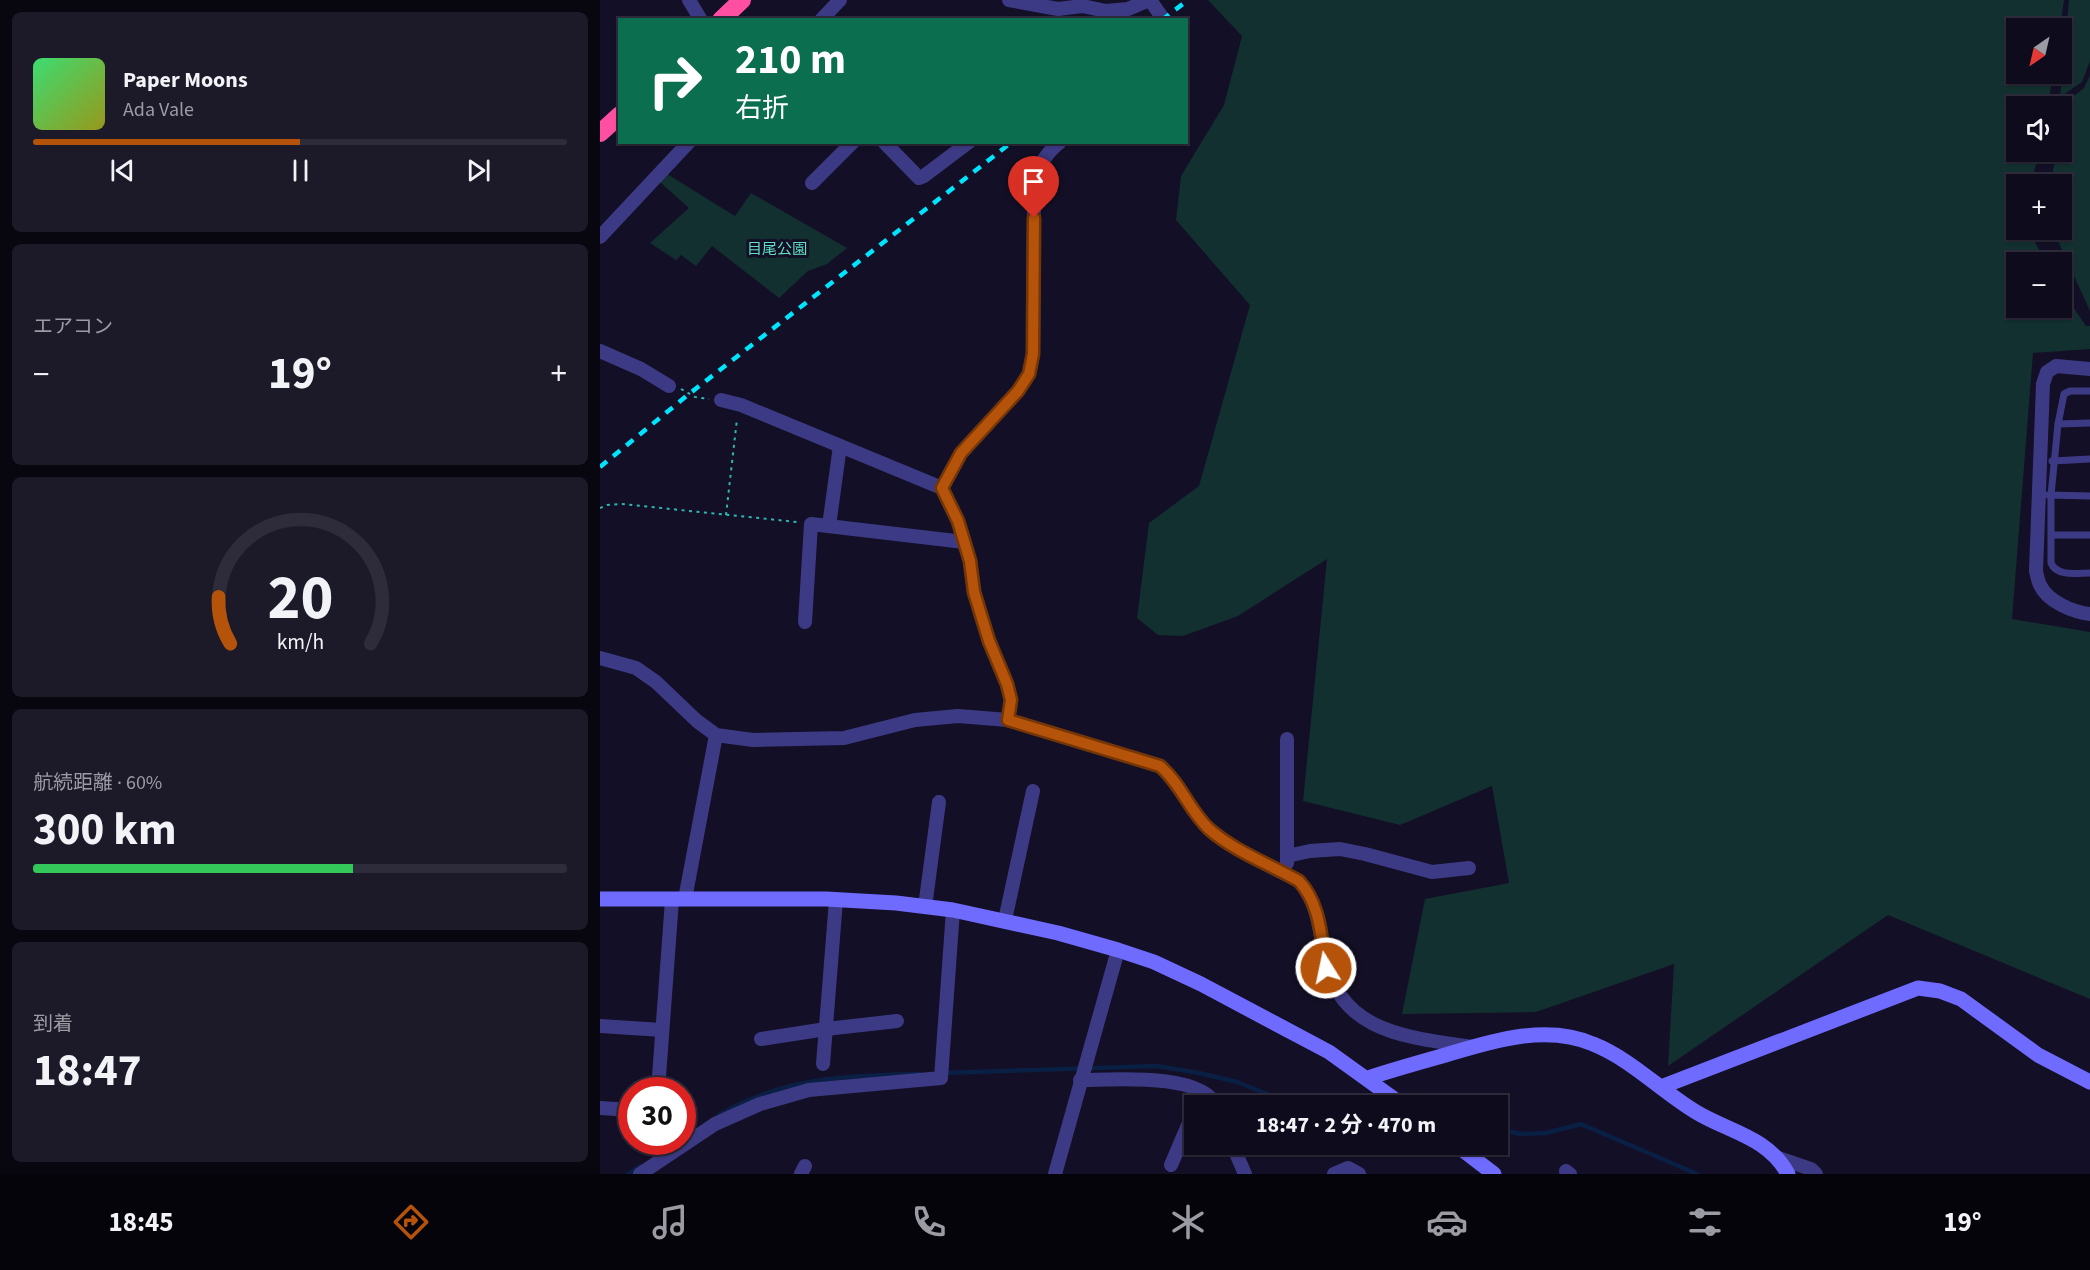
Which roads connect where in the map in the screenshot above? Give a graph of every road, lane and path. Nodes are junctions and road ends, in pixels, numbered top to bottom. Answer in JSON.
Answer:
{"nodes":[{"id":1,"x":688,"y":0,"type":"edge"},
{"id":2,"x":742,"y":0,"type":"edge"},
{"id":3,"x":840,"y":0,"type":"edge"},
{"id":4,"x":1009,"y":0,"type":"edge"},
{"id":5,"x":1149,"y":0,"type":"edge"},
{"id":6,"x":699,"y":18,"type":"edge"},
{"id":7,"x":723,"y":18,"type":"edge"},
{"id":8,"x":823,"y":18,"type":"edge"},
{"id":9,"x":1162,"y":18,"type":"edge"},
{"id":10,"x":618,"y":117,"type":"edge"},
{"id":11,"x":600,"y":133,"type":"edge"},
{"id":12,"x":686,"y":144,"type":"edge"},
{"id":13,"x":851,"y":144,"type":"edge"},
{"id":14,"x":886,"y":144,"type":"edge"},
{"id":15,"x":966,"y":144,"type":"edge"},
{"id":16,"x":1057,"y":144,"type":"edge"},
{"id":17,"x":812,"y":183,"type":"dead end"},
{"id":18,"x":600,"y":237,"type":"edge"},
{"id":19,"x":600,"y":351,"type":"edge"},
{"id":20,"x":2090,"y":369,"type":"edge"},
{"id":21,"x":669,"y":386,"type":"joint"},
{"id":22,"x":2090,"y":391,"type":"edge"},
{"id":23,"x":721,"y":400,"type":"joint"},
{"id":24,"x":741,"y":405,"type":"junction"},
{"id":25,"x":2090,"y":423,"type":"edge"},
{"id":26,"x":2058,"y":424,"type":"junction"},
{"id":27,"x":840,"y":446,"type":"junction"},
{"id":28,"x":2090,"y":459,"type":"edge"},
{"id":29,"x":2047,"y":461,"type":"junction"},
{"id":30,"x":942,"y":488,"type":"junction"},
{"id":31,"x":2045,"y":495,"type":"junction"},
{"id":32,"x":2090,"y":496,"type":"edge"},
{"id":33,"x":600,"y":508,"type":"edge"},
{"id":34,"x":726,"y":515,"type":"junction"},
{"id":35,"x":812,"y":524,"type":"junction"},
{"id":36,"x":829,"y":526,"type":"junction"},
{"id":37,"x":2052,"y":535,"type":"junction"},
{"id":38,"x":2090,"y":535,"type":"edge"},
{"id":39,"x":964,"y":542,"type":"junction"},
{"id":40,"x":2090,"y":573,"type":"edge"},
{"id":41,"x":2090,"y":614,"type":"edge"},
{"id":42,"x":805,"y":622,"type":"dead end"},
{"id":43,"x":600,"y":658,"type":"edge"},
{"id":44,"x":1008,"y":720,"type":"junction"},
{"id":45,"x":716,"y":735,"type":"junction"},
{"id":46,"x":1287,"y":739,"type":"dead end"},
{"id":47,"x":1033,"y":791,"type":"dead end"},
{"id":48,"x":939,"y":802,"type":"dead end"},
{"id":49,"x":1287,"y":856,"type":"junction"},
{"id":50,"x":1469,"y":868,"type":"dead end"},
{"id":51,"x":1287,"y":874,"type":"junction"},
{"id":52,"x":600,"y":899,"type":"edge"},
{"id":53,"x":679,"y":899,"type":"junction"},
{"id":54,"x":836,"y":900,"type":"junction"},
{"id":55,"x":925,"y":907,"type":"junction"},
{"id":56,"x":953,"y":910,"type":"junction"},
{"id":57,"x":1005,"y":920,"type":"junction"},
{"id":58,"x":1118,"y":950,"type":"junction"},
{"id":59,"x":897,"y":1021,"type":"dead end"},
{"id":60,"x":600,"y":1026,"type":"edge"},
{"id":61,"x":826,"y":1029,"type":"junction"},
{"id":62,"x":662,"y":1030,"type":"junction"},
{"id":63,"x":761,"y":1039,"type":"dead end"},
{"id":64,"x":1473,"y":1047,"type":"junction"},
{"id":65,"x":824,"y":1064,"type":"dead end"},
{"id":66,"x":659,"y":1077,"type":"edge"},
{"id":67,"x":1368,"y":1078,"type":"junction"},
{"id":68,"x":1080,"y":1080,"type":"junction"},
{"id":69,"x":2090,"y":1082,"type":"edge"},
{"id":70,"x":1661,"y":1087,"type":"junction"},
{"id":71,"x":1202,"y":1091,"type":"junction"},
{"id":72,"x":1200,"y":1095,"type":"edge"},
{"id":73,"x":1208,"y":1095,"type":"edge"},
{"id":74,"x":1390,"y":1095,"type":"edge"},
{"id":75,"x":600,"y":1108,"type":"edge"},
{"id":76,"x":618,"y":1109,"type":"edge"},
{"id":77,"x":1184,"y":1134,"type":"edge"},
{"id":78,"x":1237,"y":1155,"type":"edge"},
{"id":79,"x":1469,"y":1155,"type":"edge"},
{"id":80,"x":1776,"y":1157,"type":"junction"},
{"id":81,"x":1171,"y":1165,"type":"dead end"},
{"id":82,"x":1058,"y":1171,"type":"edge"},
{"id":83,"x":640,"y":1174,"type":"edge"},
{"id":84,"x":1245,"y":1174,"type":"edge"},
{"id":85,"x":1334,"y":1174,"type":"edge"},
{"id":86,"x":1359,"y":1174,"type":"edge"},
{"id":87,"x":1494,"y":1174,"type":"edge"},
{"id":88,"x":1788,"y":1174,"type":"edge"},
{"id":89,"x":1816,"y":1174,"type":"edge"}],
"edges":[{"from":1,"to":6,"type":"street"},
{"from":2,"to":7,"type":"highway"},
{"from":3,"to":8,"type":"street"},
{"from":4,"to":5,"type":"street"},
{"from":5,"to":9,"type":"street"},
{"from":10,"to":11,"type":"highway"},
{"from":12,"to":18,"type":"street"},
{"from":13,"to":17,"type":"street"},
{"from":14,"to":15,"type":"street"},
{"from":16,"to":30,"type":"street"},
{"from":19,"to":21,"type":"street"},
{"from":20,"to":29,"type":"street"},
{"from":21,"to":23,"type":"path"},
{"from":22,"to":26,"type":"lane"},
{"from":23,"to":24,"type":"street"},
{"from":24,"to":27,"type":"street"},
{"from":24,"to":34,"type":"path"},
{"from":25,"to":26,"type":"lane"},
{"from":26,"to":29,"type":"lane"},
{"from":27,"to":30,"type":"street"},
{"from":27,"to":36,"type":"street"},
{"from":28,"to":29,"type":"lane"},
{"from":29,"to":31,"type":"street"},
{"from":30,"to":39,"type":"street"},
{"from":31,"to":32,"type":"lane"},
{"from":31,"to":37,"type":"lane"},
{"from":31,"to":41,"type":"street"},
{"from":33,"to":34,"type":"path"},
{"from":34,"to":35,"type":"path"},
{"from":35,"to":36,"type":"street"},
{"from":35,"to":42,"type":"street"},
{"from":36,"to":39,"type":"street"},
{"from":37,"to":38,"type":"lane"},
{"from":37,"to":40,"type":"lane"},
{"from":39,"to":44,"type":"street"},
{"from":43,"to":45,"type":"street"},
{"from":44,"to":45,"type":"street"},
{"from":44,"to":51,"type":"street"},
{"from":45,"to":53,"type":"street"},
{"from":46,"to":49,"type":"street"},
{"from":47,"to":57,"type":"street"},
{"from":48,"to":55,"type":"street"},
{"from":49,"to":50,"type":"street"},
{"from":49,"to":51,"type":"street"},
{"from":51,"to":64,"type":"street"},
{"from":52,"to":53,"type":"street"},
{"from":53,"to":54,"type":"street"},
{"from":53,"to":62,"type":"street"},
{"from":54,"to":55,"type":"street"},
{"from":54,"to":61,"type":"street"},
{"from":55,"to":56,"type":"street"},
{"from":56,"to":57,"type":"street"},
{"from":56,"to":83,"type":"street"},
{"from":57,"to":58,"type":"street"},
{"from":58,"to":67,"type":"street"},
{"from":58,"to":68,"type":"street"},
{"from":59,"to":61,"type":"street"},
{"from":60,"to":62,"type":"street"},
{"from":61,"to":63,"type":"street"},
{"from":61,"to":65,"type":"street"},
{"from":62,"to":66,"type":"street"},
{"from":64,"to":67,"type":"street"},
{"from":64,"to":70,"type":"street"},
{"from":67,"to":74,"type":"street"},
{"from":68,"to":71,"type":"street"},
{"from":68,"to":82,"type":"street"},
{"from":69,"to":70,"type":"street"},
{"from":70,"to":80,"type":"street"},
{"from":71,"to":72,"type":"street"},
{"from":71,"to":73,"type":"street"},
{"from":75,"to":76,"type":"street"},
{"from":77,"to":81,"type":"street"},
{"from":78,"to":84,"type":"street"},
{"from":79,"to":87,"type":"street"},
{"from":80,"to":88,"type":"street"},
{"from":80,"to":89,"type":"street"},
{"from":85,"to":86,"type":"street"}]}
